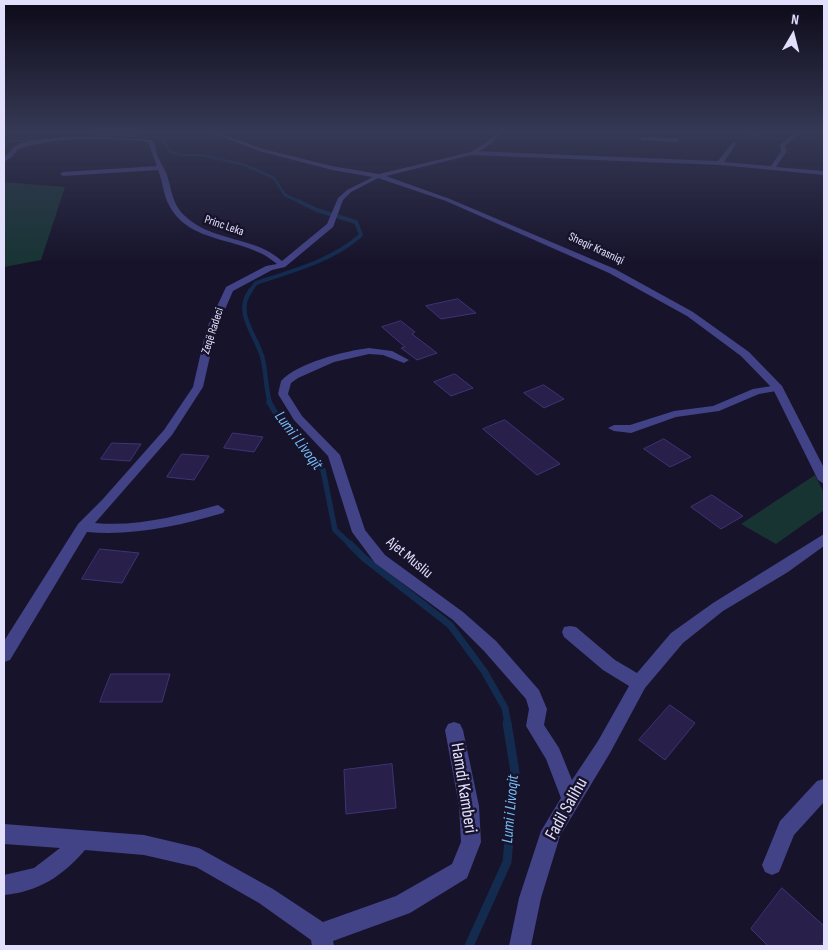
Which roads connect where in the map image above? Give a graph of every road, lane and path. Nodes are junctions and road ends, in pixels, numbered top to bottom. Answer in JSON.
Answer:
{"nodes":[{"id":1,"x":162,"y":175,"type":"edge"},
{"id":2,"x":375,"y":175,"type":"edge"},
{"id":3,"x":379,"y":176,"type":"junction"},
{"id":4,"x":282,"y":265,"type":"junction"},
{"id":5,"x":404,"y":360,"type":"dead end"},
{"id":6,"x":778,"y":388,"type":"junction"},
{"id":7,"x":614,"y":428,"type":"dead end"},
{"id":8,"x":824,"y":480,"type":"edge"},
{"id":9,"x":218,"y":510,"type":"dead end"},
{"id":10,"x":83,"y":527,"type":"junction"},
{"id":11,"x":824,"y":539,"type":"edge"},
{"id":12,"x":570,"y":632,"type":"dead end"},
{"id":13,"x":4,"y":655,"type":"edge"},
{"id":14,"x":639,"y":682,"type":"junction"},
{"id":15,"x":454,"y":730,"type":"dead end"},
{"id":16,"x":824,"y":788,"type":"edge"},
{"id":17,"x":570,"y":798,"type":"junction"},
{"id":18,"x":4,"y":834,"type":"edge"},
{"id":19,"x":82,"y":839,"type":"junction"},
{"id":20,"x":772,"y":865,"type":"dead end"},
{"id":21,"x":4,"y":885,"type":"edge"},
{"id":22,"x":322,"y":940,"type":"edge"},
{"id":23,"x":520,"y":946,"type":"edge"}],
"edges":[{"from":1,"to":4,"type":"street","name":"Princ Leka"},
{"from":2,"to":3,"type":"street"},
{"from":3,"to":4,"type":"street","name":"Zeqë Radeci"},
{"from":3,"to":6,"type":"street","name":"Sheqir Krasniqi"},
{"from":4,"to":10,"type":"street","name":"Zeqë Radeci"},
{"from":5,"to":17,"type":"street","name":"Ajet Musliu"},
{"from":6,"to":7,"type":"street"},
{"from":6,"to":8,"type":"street","name":"Sheqir Krasniqi"},
{"from":9,"to":10,"type":"street"},
{"from":10,"to":13,"type":"street","name":"Zeqë Radeci"},
{"from":11,"to":14,"type":"street","name":"Fadil Salihu"},
{"from":12,"to":14,"type":"street"},
{"from":14,"to":17,"type":"street","name":"Fadil Salihu"},
{"from":15,"to":22,"type":"street","name":"Hamdi Kamberi"},
{"from":16,"to":20,"type":"street"},
{"from":17,"to":23,"type":"street","name":"Fadil Salihu"},
{"from":18,"to":19,"type":"street","name":"Hamdi Kamberi"},
{"from":19,"to":21,"type":"street"},
{"from":19,"to":22,"type":"street","name":"Hamdi Kamberi"}]}
